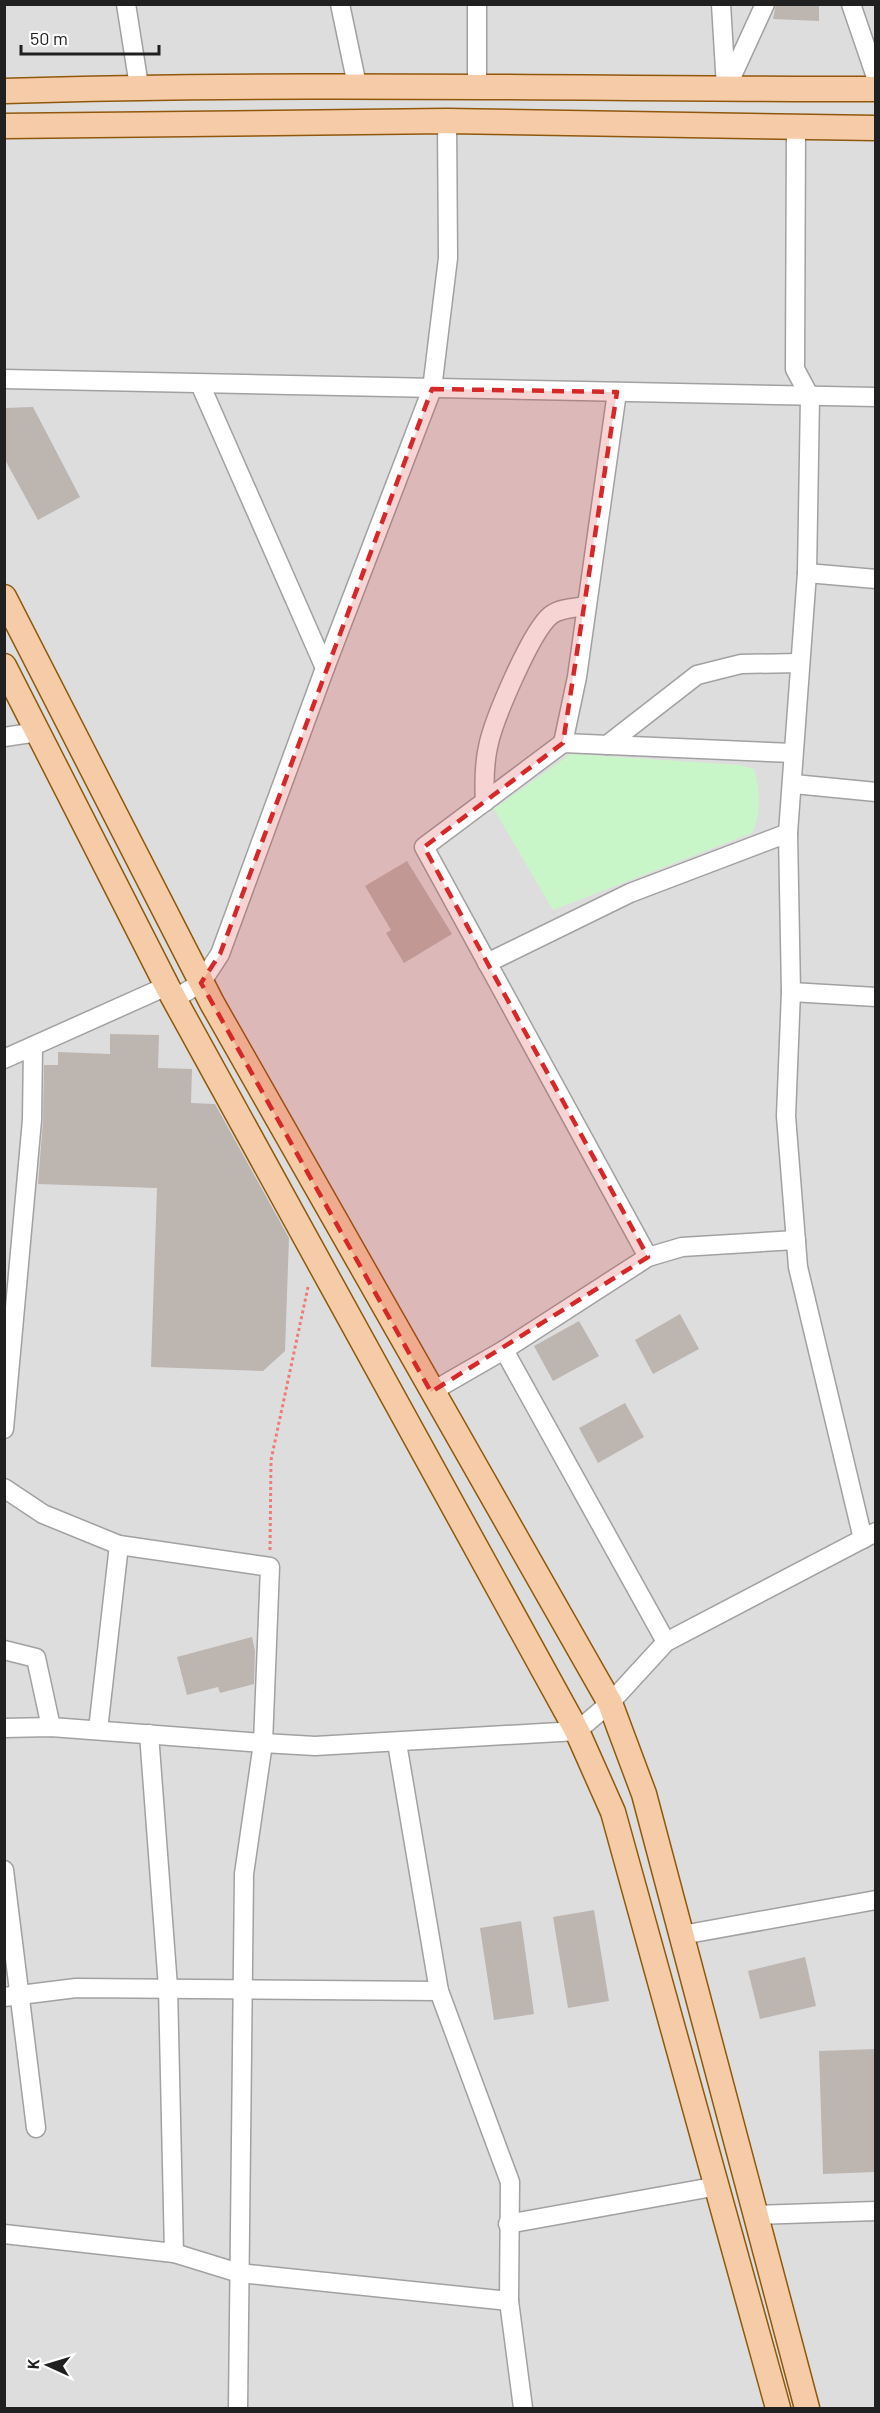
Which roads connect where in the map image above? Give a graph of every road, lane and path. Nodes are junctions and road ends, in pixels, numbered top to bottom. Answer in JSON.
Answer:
{"nodes":[{"id":1,"x":126,"y":4,"type":"edge"},
{"id":2,"x":340,"y":4,"type":"edge"},
{"id":3,"x":477,"y":4,"type":"edge"},
{"id":4,"x":721,"y":4,"type":"edge"},
{"id":5,"x":765,"y":4,"type":"edge"},
{"id":6,"x":851,"y":4,"type":"edge"},
{"id":7,"x":876,"y":77,"type":"edge"},
{"id":8,"x":477,"y":84,"type":"junction"},
{"id":9,"x":357,"y":85,"type":"junction"},
{"id":10,"x":139,"y":86,"type":"junction"},
{"id":11,"x":726,"y":89,"type":"junction"},
{"id":12,"x":876,"y":89,"type":"edge"},
{"id":13,"x":4,"y":91,"type":"edge"},
{"id":14,"x":447,"y":121,"type":"junction"},
{"id":15,"x":4,"y":126,"type":"edge"},
{"id":16,"x":796,"y":126,"type":"junction"},
{"id":17,"x":876,"y":128,"type":"edge"},
{"id":18,"x":4,"y":379,"type":"edge"},
{"id":19,"x":200,"y":384,"type":"junction"},
{"id":20,"x":432,"y":389,"type":"junction"},
{"id":21,"x":617,"y":392,"type":"junction"},
{"id":22,"x":876,"y":396,"type":"edge"},
{"id":23,"x":810,"y":397,"type":"junction"},
{"id":24,"x":807,"y":573,"type":"junction"},
{"id":25,"x":876,"y":579,"type":"edge"},
{"id":26,"x":4,"y":597,"type":"edge"},
{"id":27,"x":586,"y":606,"type":"junction"},
{"id":28,"x":800,"y":663,"type":"junction"},
{"id":29,"x":4,"y":666,"type":"edge"},
{"id":30,"x":325,"y":668,"type":"junction"},
{"id":31,"x":38,"y":732,"type":"junction"},
{"id":32,"x":4,"y":737,"type":"edge"},
{"id":33,"x":563,"y":743,"type":"junction"},
{"id":34,"x":606,"y":745,"type":"junction"},
{"id":35,"x":793,"y":753,"type":"junction"},
{"id":36,"x":794,"y":784,"type":"junction"},
{"id":37,"x":876,"y":792,"type":"edge"},
{"id":38,"x":485,"y":802,"type":"junction"},
{"id":39,"x":788,"y":833,"type":"junction"},
{"id":40,"x":487,"y":963,"type":"junction"},
{"id":41,"x":201,"y":983,"type":"junction"},
{"id":42,"x":170,"y":992,"type":"junction"},
{"id":43,"x":791,"y":992,"type":"junction"},
{"id":44,"x":876,"y":997,"type":"edge"},
{"id":45,"x":33,"y":1046,"type":"junction"},
{"id":46,"x":4,"y":1059,"type":"edge"},
{"id":47,"x":796,"y":1240,"type":"junction"},
{"id":48,"x":648,"y":1257,"type":"junction"},
{"id":49,"x":308,"y":1286,"type":"dead end"},
{"id":50,"x":504,"y":1350,"type":"junction"},
{"id":51,"x":431,"y":1392,"type":"junction"},
{"id":52,"x":4,"y":1429,"type":"edge"},
{"id":53,"x":4,"y":1488,"type":"edge"},
{"id":54,"x":869,"y":1535,"type":"edge"},
{"id":55,"x":119,"y":1545,"type":"junction"},
{"id":56,"x":270,"y":1567,"type":"junction"},
{"id":57,"x":666,"y":1642,"type":"junction"},
{"id":58,"x":4,"y":1650,"type":"edge"},
{"id":59,"x":610,"y":1703,"type":"junction"},
{"id":60,"x":51,"y":1727,"type":"junction"},
{"id":61,"x":4,"y":1728,"type":"edge"},
{"id":62,"x":98,"y":1730,"type":"junction"},
{"id":63,"x":577,"y":1731,"type":"junction"},
{"id":64,"x":149,"y":1734,"type":"junction"},
{"id":65,"x":263,"y":1743,"type":"junction"},
{"id":66,"x":397,"y":1743,"type":"junction"},
{"id":67,"x":4,"y":1870,"type":"edge"},
{"id":68,"x":876,"y":1900,"type":"edge"},
{"id":69,"x":682,"y":1935,"type":"junction"},
{"id":70,"x":168,"y":1987,"type":"junction"},
{"id":71,"x":242,"y":1988,"type":"junction"},
{"id":72,"x":439,"y":1991,"type":"junction"},
{"id":73,"x":11,"y":1995,"type":"edge"},
{"id":74,"x":36,"y":2128,"type":"dead end"},
{"id":75,"x":718,"y":2186,"type":"junction"},
{"id":76,"x":876,"y":2211,"type":"edge"},
{"id":77,"x":755,"y":2215,"type":"junction"},
{"id":78,"x":508,"y":2224,"type":"junction"},
{"id":79,"x":4,"y":2234,"type":"edge"},
{"id":80,"x":174,"y":2253,"type":"junction"},
{"id":81,"x":239,"y":2273,"type":"junction"},
{"id":82,"x":509,"y":2301,"type":"junction"},
{"id":83,"x":238,"y":2409,"type":"edge"},
{"id":84,"x":523,"y":2409,"type":"edge"},
{"id":85,"x":778,"y":2409,"type":"edge"},
{"id":86,"x":807,"y":2409,"type":"edge"}],
"edges":[{"from":1,"to":10,"type":"street"},
{"from":2,"to":9,"type":"street"},
{"from":3,"to":8,"type":"street"},
{"from":4,"to":11,"type":"street"},
{"from":5,"to":11,"type":"street"},
{"from":6,"to":7,"type":"street"},
{"from":8,"to":9,"type":"main road"},
{"from":8,"to":11,"type":"main road"},
{"from":9,"to":10,"type":"main road"},
{"from":10,"to":13,"type":"main road"},
{"from":11,"to":12,"type":"main road"},
{"from":14,"to":15,"type":"main road"},
{"from":14,"to":16,"type":"main road"},
{"from":14,"to":20,"type":"street"},
{"from":16,"to":17,"type":"main road"},
{"from":16,"to":23,"type":"street"},
{"from":18,"to":19,"type":"street"},
{"from":19,"to":20,"type":"street"},
{"from":19,"to":30,"type":"street"},
{"from":20,"to":21,"type":"street"},
{"from":20,"to":30,"type":"street"},
{"from":21,"to":23,"type":"street"},
{"from":21,"to":27,"type":"street"},
{"from":22,"to":23,"type":"street"},
{"from":23,"to":24,"type":"street"},
{"from":24,"to":25,"type":"street"},
{"from":24,"to":28,"type":"street"},
{"from":26,"to":41,"type":"main road"},
{"from":27,"to":33,"type":"street"},
{"from":27,"to":38,"type":"street"},
{"from":28,"to":34,"type":"street"},
{"from":28,"to":35,"type":"street"},
{"from":29,"to":31,"type":"main road"},
{"from":30,"to":41,"type":"street"},
{"from":31,"to":32,"type":"street"},
{"from":31,"to":42,"type":"main road"},
{"from":33,"to":34,"type":"street"},
{"from":33,"to":38,"type":"street"},
{"from":34,"to":35,"type":"street"},
{"from":35,"to":36,"type":"street"},
{"from":36,"to":37,"type":"street"},
{"from":36,"to":39,"type":"street"},
{"from":38,"to":40,"type":"street"},
{"from":39,"to":40,"type":"street"},
{"from":39,"to":43,"type":"street"},
{"from":40,"to":48,"type":"street"},
{"from":41,"to":42,"type":"street"},
{"from":41,"to":51,"type":"main road"},
{"from":42,"to":45,"type":"street"},
{"from":42,"to":63,"type":"main road"},
{"from":43,"to":44,"type":"street"},
{"from":43,"to":47,"type":"street"},
{"from":45,"to":46,"type":"street"},
{"from":45,"to":52,"type":"street"},
{"from":47,"to":48,"type":"street"},
{"from":47,"to":54,"type":"street"},
{"from":48,"to":50,"type":"street"},
{"from":49,"to":56,"type":"path"},
{"from":50,"to":51,"type":"street"},
{"from":50,"to":57,"type":"street"},
{"from":51,"to":59,"type":"main road"},
{"from":53,"to":55,"type":"street"},
{"from":54,"to":57,"type":"street"},
{"from":55,"to":56,"type":"street"},
{"from":55,"to":62,"type":"street"},
{"from":56,"to":65,"type":"street"},
{"from":57,"to":59,"type":"street"},
{"from":58,"to":60,"type":"street"},
{"from":59,"to":63,"type":"street"},
{"from":59,"to":69,"type":"main road"},
{"from":60,"to":61,"type":"street"},
{"from":60,"to":62,"type":"street"},
{"from":62,"to":64,"type":"street"},
{"from":63,"to":66,"type":"street"},
{"from":63,"to":75,"type":"main road"},
{"from":64,"to":65,"type":"street"},
{"from":64,"to":70,"type":"street"},
{"from":65,"to":66,"type":"street"},
{"from":65,"to":71,"type":"street"},
{"from":66,"to":72,"type":"street"},
{"from":67,"to":73,"type":"street"},
{"from":68,"to":69,"type":"street"},
{"from":69,"to":77,"type":"main road"},
{"from":70,"to":71,"type":"street"},
{"from":70,"to":73,"type":"street"},
{"from":70,"to":80,"type":"street"},
{"from":71,"to":72,"type":"street"},
{"from":71,"to":81,"type":"street"},
{"from":72,"to":78,"type":"street"},
{"from":73,"to":74,"type":"street"},
{"from":75,"to":78,"type":"street"},
{"from":75,"to":85,"type":"main road"},
{"from":76,"to":77,"type":"street"},
{"from":77,"to":86,"type":"main road"},
{"from":78,"to":82,"type":"street"},
{"from":79,"to":80,"type":"street"},
{"from":80,"to":81,"type":"street"},
{"from":81,"to":82,"type":"street"},
{"from":81,"to":83,"type":"street"},
{"from":82,"to":84,"type":"street"}]}
